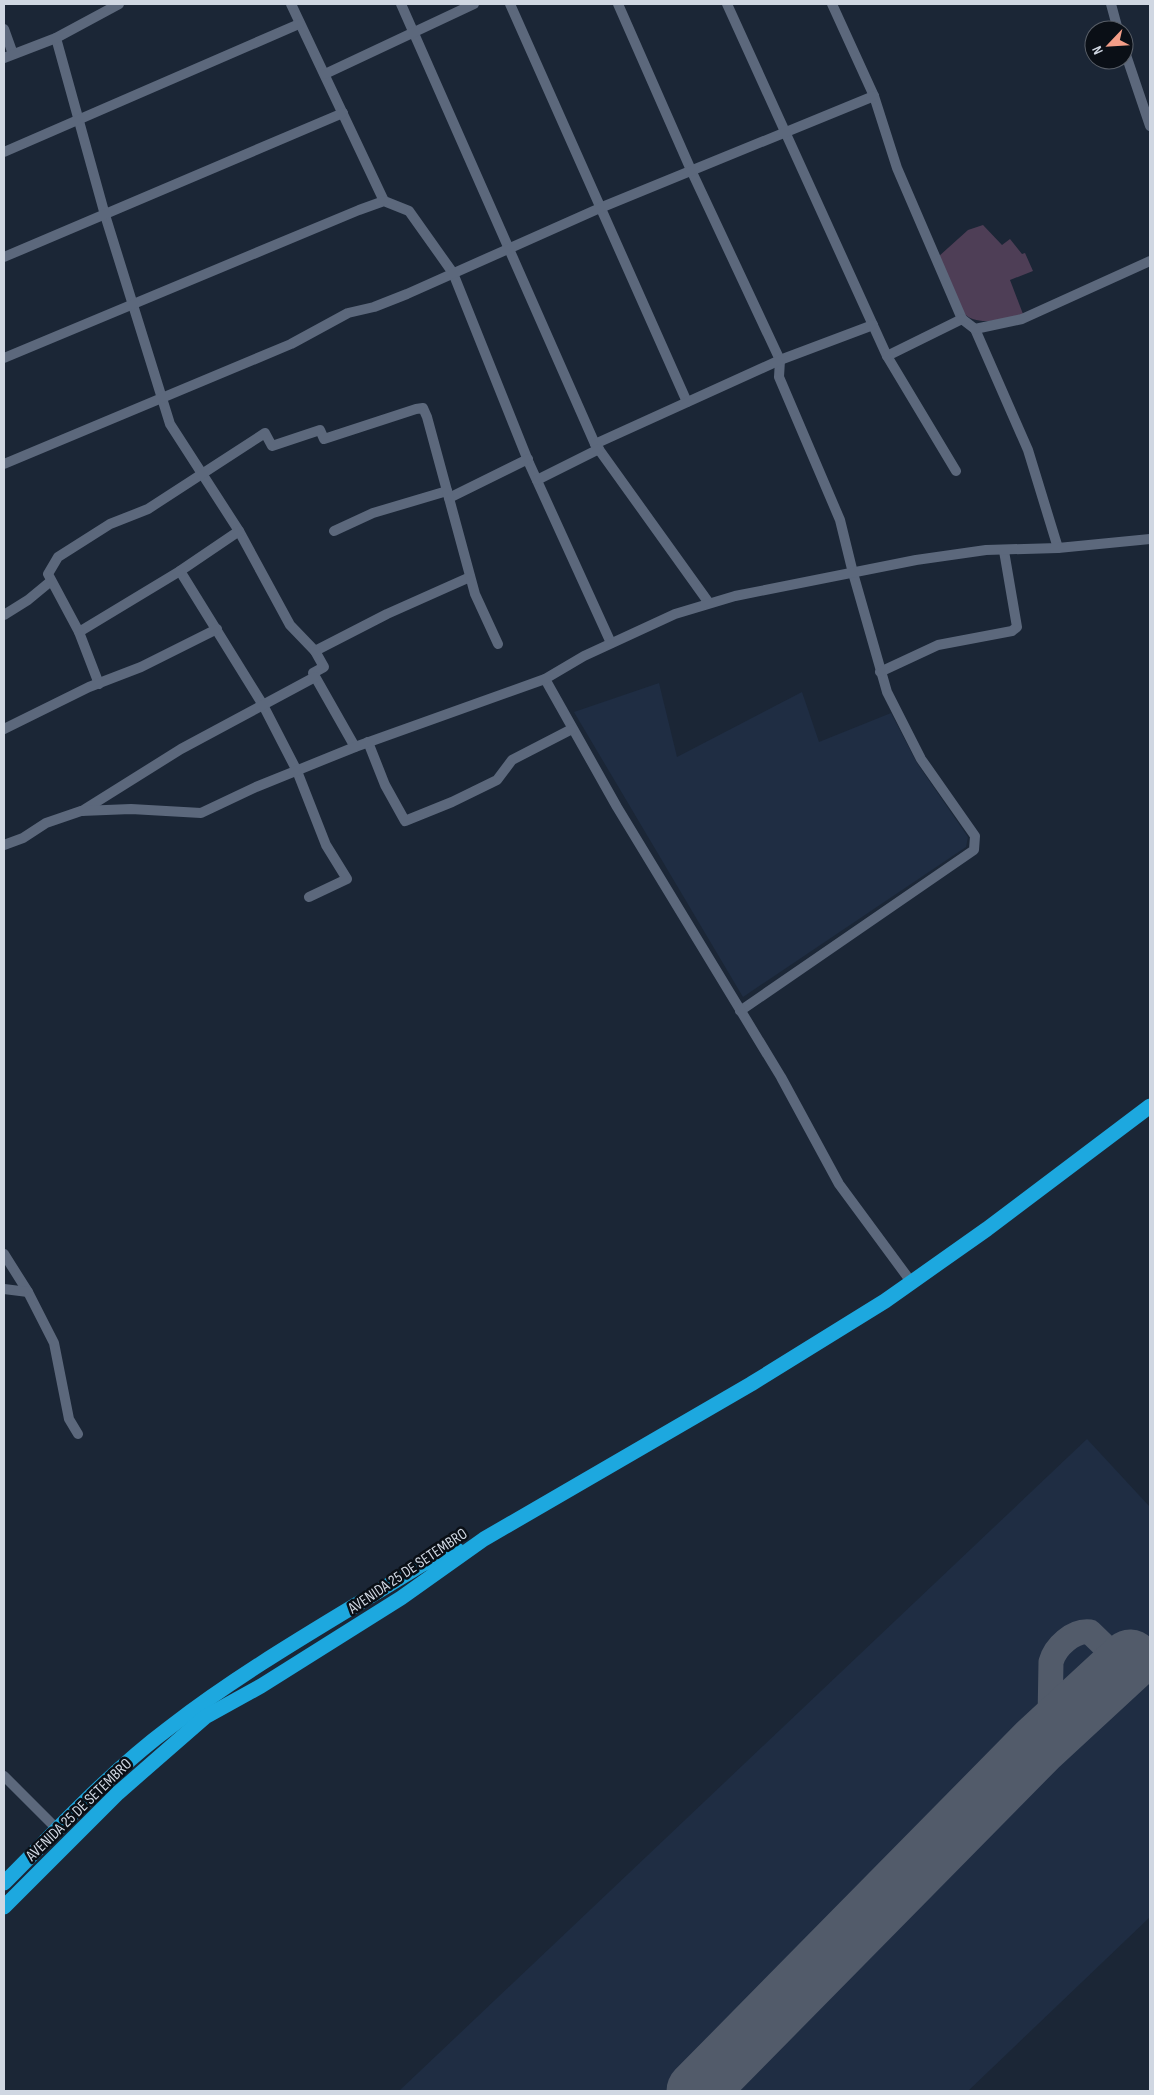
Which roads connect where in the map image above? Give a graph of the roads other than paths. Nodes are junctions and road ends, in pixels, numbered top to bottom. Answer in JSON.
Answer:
{"nodes":[{"id":1,"x":119,"y":4,"type":"edge"},
{"id":2,"x":291,"y":4,"type":"edge"},
{"id":3,"x":401,"y":4,"type":"edge"},
{"id":4,"x":474,"y":4,"type":"edge"},
{"id":5,"x":510,"y":4,"type":"edge"},
{"id":6,"x":618,"y":4,"type":"edge"},
{"id":7,"x":727,"y":4,"type":"edge"},
{"id":8,"x":832,"y":4,"type":"edge"},
{"id":9,"x":1111,"y":4,"type":"edge"},
{"id":10,"x":97,"y":8,"type":"edge"},
{"id":11,"x":1115,"y":20,"type":"edge"},
{"id":12,"x":299,"y":24,"type":"junction"},
{"id":13,"x":4,"y":29,"type":"edge"},
{"id":14,"x":414,"y":32,"type":"junction"},
{"id":15,"x":56,"y":38,"type":"junction"},
{"id":16,"x":8,"y":56,"type":"edge"},
{"id":17,"x":1131,"y":70,"type":"edge"},
{"id":18,"x":325,"y":74,"type":"junction"},
{"id":19,"x":874,"y":96,"type":"junction"},
{"id":20,"x":343,"y":113,"type":"junction"},
{"id":21,"x":78,"y":120,"type":"junction"},
{"id":22,"x":1150,"y":126,"type":"edge"},
{"id":23,"x":784,"y":131,"type":"junction"},
{"id":24,"x":4,"y":152,"type":"edge"},
{"id":25,"x":691,"y":170,"type":"junction"},
{"id":26,"x":384,"y":201,"type":"junction"},
{"id":27,"x":600,"y":208,"type":"junction"},
{"id":28,"x":105,"y":215,"type":"junction"},
{"id":29,"x":510,"y":248,"type":"junction"},
{"id":30,"x":4,"y":257,"type":"edge"},
{"id":31,"x":1150,"y":261,"type":"edge"},
{"id":32,"x":453,"y":273,"type":"junction"},
{"id":33,"x":132,"y":303,"type":"junction"},
{"id":34,"x":962,"y":318,"type":"junction"},
{"id":35,"x":873,"y":325,"type":"junction"},
{"id":36,"x":976,"y":329,"type":"junction"},
{"id":37,"x":887,"y":356,"type":"junction"},
{"id":38,"x":4,"y":358,"type":"edge"},
{"id":39,"x":780,"y":360,"type":"junction"},
{"id":40,"x":162,"y":397,"type":"junction"},
{"id":41,"x":686,"y":402,"type":"junction"},
{"id":42,"x":597,"y":447,"type":"junction"},
{"id":43,"x":528,"y":459,"type":"junction"},
{"id":44,"x":4,"y":464,"type":"edge"},
{"id":45,"x":956,"y":471,"type":"dead end"},
{"id":46,"x":202,"y":473,"type":"junction"},
{"id":47,"x":537,"y":480,"type":"junction"},
{"id":48,"x":448,"y":494,"type":"junction"},
{"id":49,"x":239,"y":531,"type":"junction"},
{"id":50,"x":334,"y":531,"type":"dead end"},
{"id":51,"x":1150,"y":539,"type":"edge"},
{"id":52,"x":1058,"y":548,"type":"junction"},
{"id":53,"x":1004,"y":551,"type":"junction"},
{"id":54,"x":180,"y":571,"type":"junction"},
{"id":55,"x":853,"y":574,"type":"junction"},
{"id":56,"x":470,"y":577,"type":"junction"},
{"id":57,"x":51,"y":581,"type":"junction"},
{"id":58,"x":726,"y":598,"type":"junction"},
{"id":59,"x":709,"y":604,"type":"junction"},
{"id":60,"x":698,"y":607,"type":"junction"},
{"id":61,"x":4,"y":615,"type":"edge"},
{"id":62,"x":217,"y":629,"type":"junction"},
{"id":63,"x":79,"y":632,"type":"junction"},
{"id":64,"x":611,"y":643,"type":"junction"},
{"id":65,"x":498,"y":644,"type":"dead end"},
{"id":66,"x":315,"y":651,"type":"junction"},
{"id":67,"x":880,"y":672,"type":"junction"},
{"id":68,"x":315,"y":677,"type":"junction"},
{"id":69,"x":545,"y":679,"type":"junction"},
{"id":70,"x":100,"y":684,"type":"junction"},
{"id":71,"x":263,"y":705,"type":"junction"},
{"id":72,"x":4,"y":729,"type":"edge"},
{"id":73,"x":572,"y":729,"type":"junction"},
{"id":74,"x":368,"y":742,"type":"junction"},
{"id":75,"x":355,"y":747,"type":"junction"},
{"id":76,"x":297,"y":771,"type":"junction"},
{"id":77,"x":82,"y":811,"type":"junction"},
{"id":78,"x":4,"y":845,"type":"edge"},
{"id":79,"x":309,"y":897,"type":"dead end"},
{"id":80,"x":740,"y":1011,"type":"junction"},
{"id":81,"x":1150,"y":1106,"type":"edge"},
{"id":82,"x":4,"y":1254,"type":"edge"},
{"id":83,"x":912,"y":1283,"type":"junction"},
{"id":84,"x":4,"y":1289,"type":"edge"},
{"id":85,"x":28,"y":1292,"type":"junction"},
{"id":86,"x":78,"y":1434,"type":"dead end"},
{"id":87,"x":484,"y":1539,"type":"junction"},
{"id":88,"x":4,"y":1776,"type":"edge"},
{"id":89,"x":58,"y":1829,"type":"junction"},
{"id":90,"x":4,"y":1883,"type":"edge"},
{"id":91,"x":4,"y":1908,"type":"edge"}],
"edges":[{"from":1,"to":10,"type":"street"},
{"from":2,"to":12,"type":"street"},
{"from":3,"to":14,"type":"street"},
{"from":4,"to":14,"type":"street"},
{"from":5,"to":27,"type":"street"},
{"from":6,"to":25,"type":"street"},
{"from":7,"to":23,"type":"street"},
{"from":8,"to":19,"type":"street"},
{"from":9,"to":11,"type":"street"},
{"from":10,"to":15,"type":"street"},
{"from":12,"to":18,"type":"street"},
{"from":12,"to":21,"type":"street"},
{"from":13,"to":16,"type":"street"},
{"from":14,"to":18,"type":"street"},
{"from":14,"to":29,"type":"street"},
{"from":15,"to":16,"type":"street"},
{"from":15,"to":21,"type":"street"},
{"from":17,"to":22,"type":"street"},
{"from":18,"to":20,"type":"street"},
{"from":19,"to":23,"type":"street"},
{"from":19,"to":34,"type":"street"},
{"from":20,"to":26,"type":"street"},
{"from":20,"to":28,"type":"street"},
{"from":21,"to":24,"type":"street"},
{"from":21,"to":28,"type":"street"},
{"from":23,"to":25,"type":"street"},
{"from":23,"to":35,"type":"street"},
{"from":25,"to":27,"type":"street"},
{"from":25,"to":39,"type":"street"},
{"from":26,"to":32,"type":"street"},
{"from":26,"to":33,"type":"street"},
{"from":27,"to":29,"type":"street"},
{"from":27,"to":41,"type":"street"},
{"from":28,"to":30,"type":"street"},
{"from":28,"to":33,"type":"street"},
{"from":29,"to":32,"type":"street"},
{"from":29,"to":42,"type":"street"},
{"from":31,"to":36,"type":"street"},
{"from":32,"to":40,"type":"street"},
{"from":32,"to":43,"type":"street"},
{"from":33,"to":38,"type":"street"},
{"from":33,"to":40,"type":"street"},
{"from":34,"to":36,"type":"street"},
{"from":34,"to":37,"type":"street"},
{"from":35,"to":37,"type":"street"},
{"from":35,"to":39,"type":"street"},
{"from":36,"to":52,"type":"street"},
{"from":37,"to":45,"type":"street"},
{"from":39,"to":41,"type":"street"},
{"from":39,"to":55,"type":"street"},
{"from":40,"to":44,"type":"street"},
{"from":40,"to":46,"type":"street"},
{"from":41,"to":42,"type":"street"},
{"from":42,"to":47,"type":"street"},
{"from":42,"to":59,"type":"street"},
{"from":43,"to":47,"type":"street"},
{"from":43,"to":48,"type":"street"},
{"from":46,"to":48,"type":"street"},
{"from":46,"to":49,"type":"street"},
{"from":46,"to":57,"type":"street"},
{"from":47,"to":64,"type":"street"},
{"from":48,"to":50,"type":"street"},
{"from":48,"to":56,"type":"street"},
{"from":49,"to":54,"type":"street"},
{"from":49,"to":66,"type":"street"},
{"from":51,"to":52,"type":"street"},
{"from":52,"to":53,"type":"street"},
{"from":53,"to":55,"type":"street"},
{"from":53,"to":67,"type":"street"},
{"from":54,"to":62,"type":"street"},
{"from":54,"to":63,"type":"street"},
{"from":55,"to":58,"type":"street"},
{"from":55,"to":67,"type":"street"},
{"from":56,"to":65,"type":"street"},
{"from":56,"to":66,"type":"street"},
{"from":57,"to":61,"type":"street"},
{"from":57,"to":63,"type":"street"},
{"from":58,"to":59,"type":"street"},
{"from":58,"to":60,"type":"street"},
{"from":59,"to":60,"type":"street"},
{"from":60,"to":64,"type":"street"},
{"from":62,"to":70,"type":"street"},
{"from":62,"to":71,"type":"street"},
{"from":63,"to":70,"type":"street"},
{"from":64,"to":69,"type":"street"},
{"from":66,"to":68,"type":"street"},
{"from":67,"to":80,"type":"street"},
{"from":68,"to":71,"type":"street"},
{"from":68,"to":75,"type":"street"},
{"from":69,"to":73,"type":"street"},
{"from":69,"to":74,"type":"street"},
{"from":70,"to":72,"type":"street"},
{"from":71,"to":76,"type":"street"},
{"from":71,"to":77,"type":"street"},
{"from":73,"to":74,"type":"street"},
{"from":73,"to":80,"type":"street"},
{"from":74,"to":75,"type":"street"},
{"from":75,"to":76,"type":"street"},
{"from":76,"to":77,"type":"street"},
{"from":76,"to":79,"type":"street"},
{"from":77,"to":78,"type":"street"},
{"from":80,"to":83,"type":"street"},
{"from":81,"to":83,"type":"highway"},
{"from":82,"to":85,"type":"street"},
{"from":83,"to":87,"type":"highway"},
{"from":84,"to":85,"type":"street"},
{"from":85,"to":86,"type":"street"},
{"from":87,"to":89,"type":"highway","name":"AVENIDA 25 DE SETEMBRO"},
{"from":87,"to":91,"type":"highway","name":"AVENIDA 25 DE SETEMBRO"},
{"from":88,"to":89,"type":"street"},
{"from":89,"to":90,"type":"highway","name":"AVENIDA 25 DE SETEMBRO"}]}
